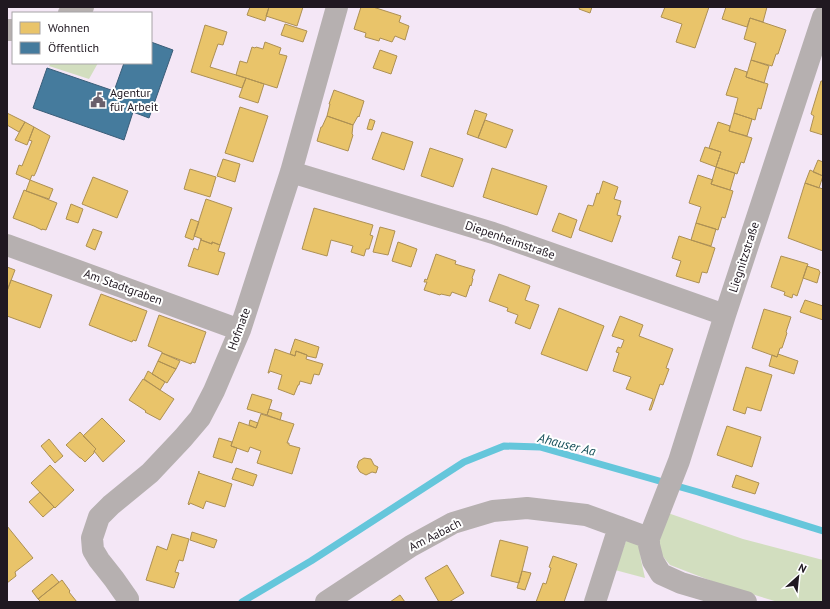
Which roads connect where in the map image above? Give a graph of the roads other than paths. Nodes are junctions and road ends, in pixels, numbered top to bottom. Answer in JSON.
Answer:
{"nodes":[{"id":1,"x":83,"y":7,"type":"edge"},
{"id":2,"x":337,"y":7,"type":"edge"},
{"id":3,"x":71,"y":12,"type":"edge"},
{"id":4,"x":823,"y":17,"type":"edge"},
{"id":5,"x":291,"y":172,"type":"junction"},
{"id":6,"x":7,"y":245,"type":"edge"},
{"id":7,"x":725,"y":315,"type":"junction"},
{"id":8,"x":240,"y":330,"type":"junction"},
{"id":9,"x":619,"y":527,"type":"junction"},
{"id":10,"x":650,"y":538,"type":"junction"},
{"id":11,"x":127,"y":602,"type":"edge"},
{"id":12,"x":326,"y":602,"type":"edge"},
{"id":13,"x":595,"y":602,"type":"edge"},
{"id":14,"x":746,"y":602,"type":"edge"}],
"edges":[{"from":1,"to":3,"type":"street"},
{"from":2,"to":5,"type":"street","name":"Hofmate"},
{"from":4,"to":7,"type":"street","name":"Liegnitzstraße"},
{"from":5,"to":7,"type":"street","name":"Diepenheimstraße"},
{"from":5,"to":8,"type":"street","name":"Hofmate"},
{"from":6,"to":8,"type":"street","name":"Am Stadtgraben"},
{"from":7,"to":10,"type":"street","name":"Liegnitzstraße"},
{"from":8,"to":11,"type":"street","name":"Hofmate"},
{"from":9,"to":10,"type":"street","name":"Am Aabach"},
{"from":9,"to":12,"type":"street","name":"Am Aabach"},
{"from":9,"to":13,"type":"street"},
{"from":10,"to":14,"type":"street"}]}
